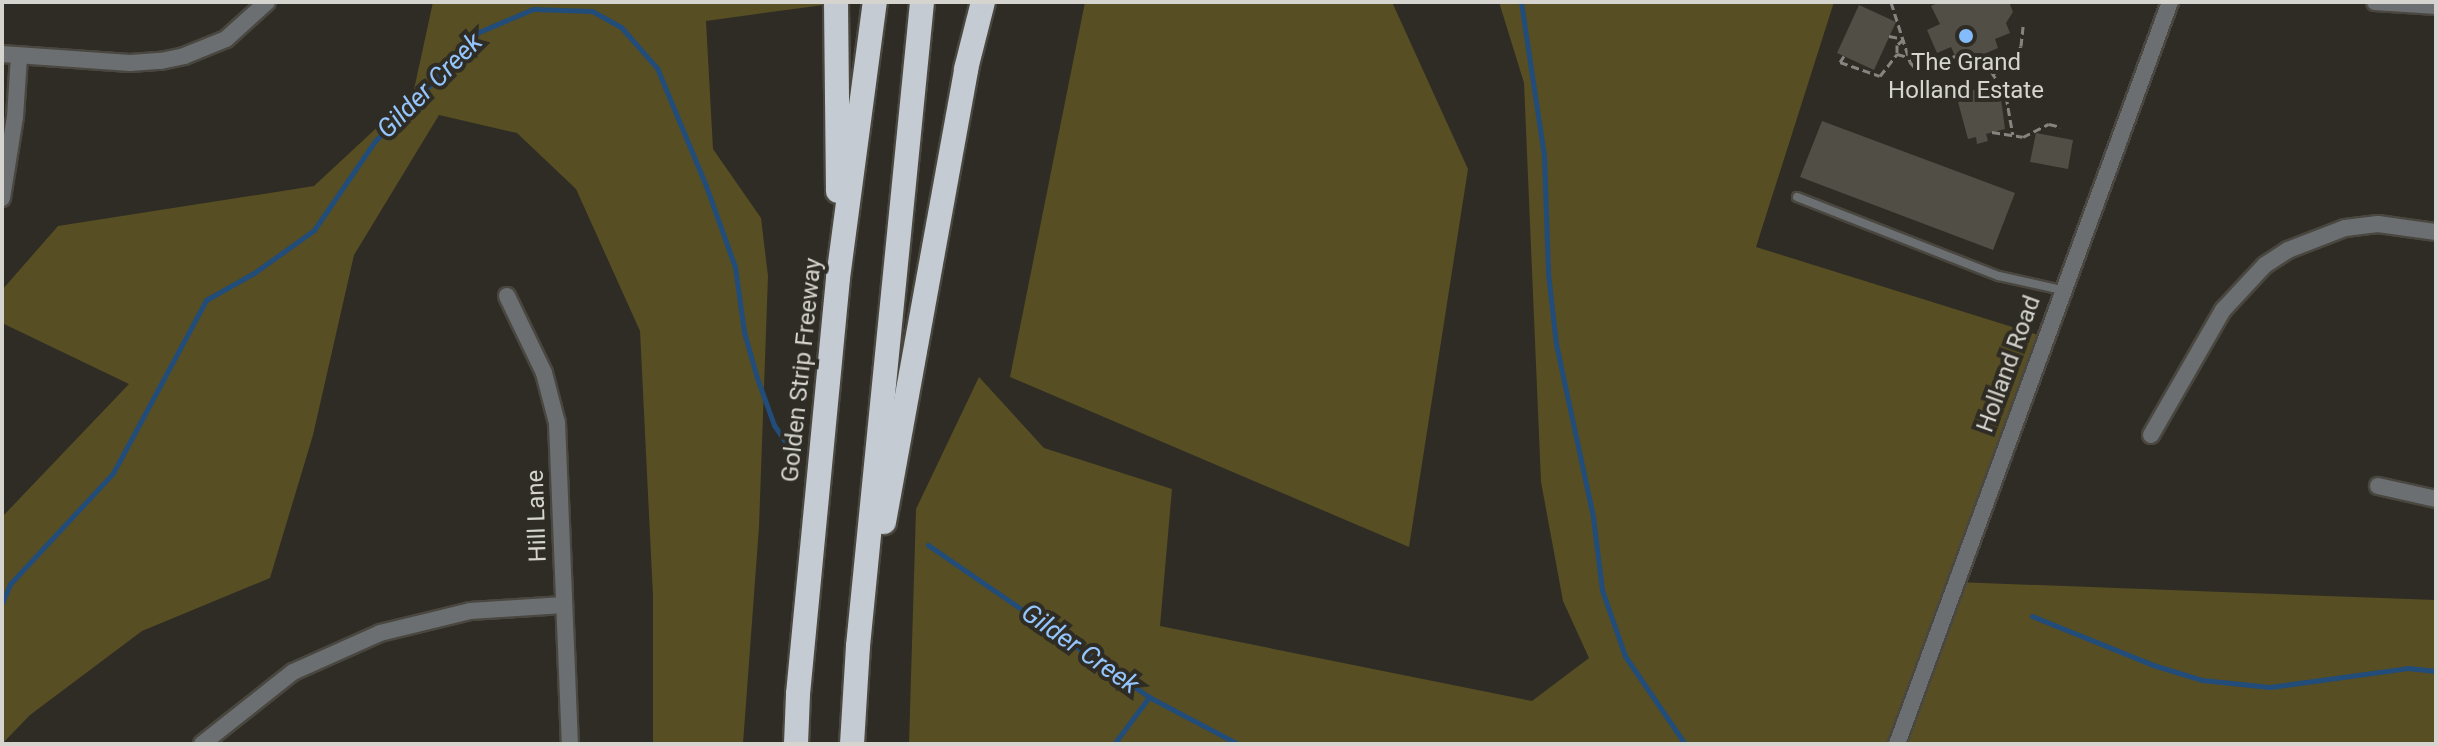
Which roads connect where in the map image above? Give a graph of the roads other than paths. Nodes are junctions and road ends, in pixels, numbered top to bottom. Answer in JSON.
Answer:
{"nodes":[{"id":1,"x":267,"y":2,"type":"edge"},
{"id":2,"x":836,"y":2,"type":"edge"},
{"id":3,"x":875,"y":2,"type":"edge"},
{"id":4,"x":922,"y":2,"type":"edge"},
{"id":5,"x":983,"y":2,"type":"edge"},
{"id":6,"x":2170,"y":2,"type":"edge"},
{"id":7,"x":2375,"y":2,"type":"edge"},
{"id":8,"x":2436,"y":6,"type":"edge"},
{"id":9,"x":11,"y":55,"type":"edge"},
{"id":10,"x":1797,"y":197,"type":"dead end"},
{"id":11,"x":2,"y":198,"type":"edge"},
{"id":12,"x":2436,"y":232,"type":"edge"},
{"id":13,"x":838,"y":278,"type":"junction"},
{"id":14,"x":2062,"y":290,"type":"junction"},
{"id":15,"x":507,"y":296,"type":"dead end"},
{"id":16,"x":2151,"y":435,"type":"dead end"},
{"id":17,"x":2378,"y":486,"type":"dead end"},
{"id":18,"x":2436,"y":499,"type":"edge"},
{"id":19,"x":564,"y":605,"type":"junction"},
{"id":20,"x":858,"y":646,"type":"junction"},
{"id":21,"x":202,"y":744,"type":"edge"},
{"id":22,"x":570,"y":744,"type":"edge"},
{"id":23,"x":796,"y":744,"type":"edge"},
{"id":24,"x":852,"y":744,"type":"edge"},
{"id":25,"x":1897,"y":744,"type":"edge"}],
"edges":[{"from":1,"to":9,"type":"street"},
{"from":2,"to":13,"type":"highway"},
{"from":3,"to":13,"type":"highway","name":"Golden Strip Freeway"},
{"from":4,"to":20,"type":"highway"},
{"from":5,"to":20,"type":"highway"},
{"from":6,"to":14,"type":"street","name":"Holland Road"},
{"from":7,"to":8,"type":"street"},
{"from":9,"to":11,"type":"street"},
{"from":10,"to":14,"type":"lane"},
{"from":12,"to":16,"type":"street"},
{"from":13,"to":23,"type":"highway","name":"Golden Strip Freeway"},
{"from":14,"to":25,"type":"street","name":"Holland Road"},
{"from":15,"to":19,"type":"street","name":"Hill Lane"},
{"from":17,"to":18,"type":"street"},
{"from":19,"to":21,"type":"street"},
{"from":19,"to":22,"type":"street","name":"Hill Lane"},
{"from":20,"to":24,"type":"highway"}]}
